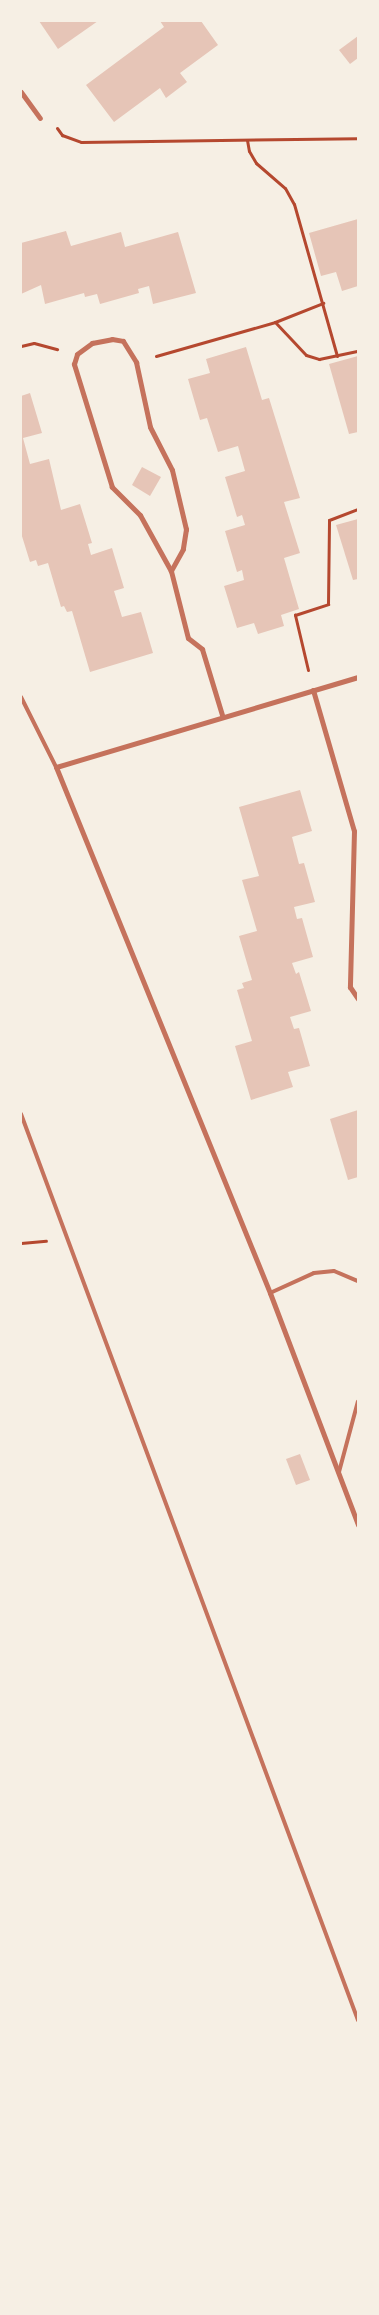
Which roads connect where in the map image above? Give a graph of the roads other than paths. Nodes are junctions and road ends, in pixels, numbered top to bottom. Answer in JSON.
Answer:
{"nodes":[{"id":1,"x":21,"y":92,"type":"edge"},
{"id":2,"x":40,"y":118,"type":"road end"},
{"id":3,"x":171,"y":570,"type":"junction"},
{"id":4,"x":358,"y":677,"type":"edge"},
{"id":5,"x":312,"y":690,"type":"junction"},
{"id":6,"x":21,"y":697,"type":"edge"},
{"id":7,"x":222,"y":715,"type":"junction"},
{"id":8,"x":56,"y":766,"type":"junction"},
{"id":9,"x":356,"y":832,"type":"edge"},
{"id":10,"x":358,"y":999,"type":"edge"},
{"id":11,"x":21,"y":1114,"type":"edge"},
{"id":12,"x":358,"y":1281,"type":"edge"},
{"id":13,"x":270,"y":1293,"type":"junction"},
{"id":14,"x":358,"y":1401,"type":"edge"},
{"id":15,"x":339,"y":1472,"type":"junction"},
{"id":16,"x":358,"y":1525,"type":"edge"},
{"id":17,"x":358,"y":2020,"type":"edge"}],
"edges":[{"from":1,"to":2,"type":"street"},
{"from":3,"to":3,"type":"street"},
{"from":3,"to":7,"type":"street"},
{"from":4,"to":5,"type":"street"},
{"from":5,"to":7,"type":"street"},
{"from":5,"to":9,"type":"street"},
{"from":6,"to":8,"type":"lane"},
{"from":7,"to":8,"type":"street"},
{"from":8,"to":13,"type":"street"},
{"from":9,"to":10,"type":"street"},
{"from":11,"to":17,"type":"lane"},
{"from":12,"to":13,"type":"lane"},
{"from":13,"to":15,"type":"street"},
{"from":14,"to":15,"type":"lane"},
{"from":15,"to":16,"type":"street"}]}
